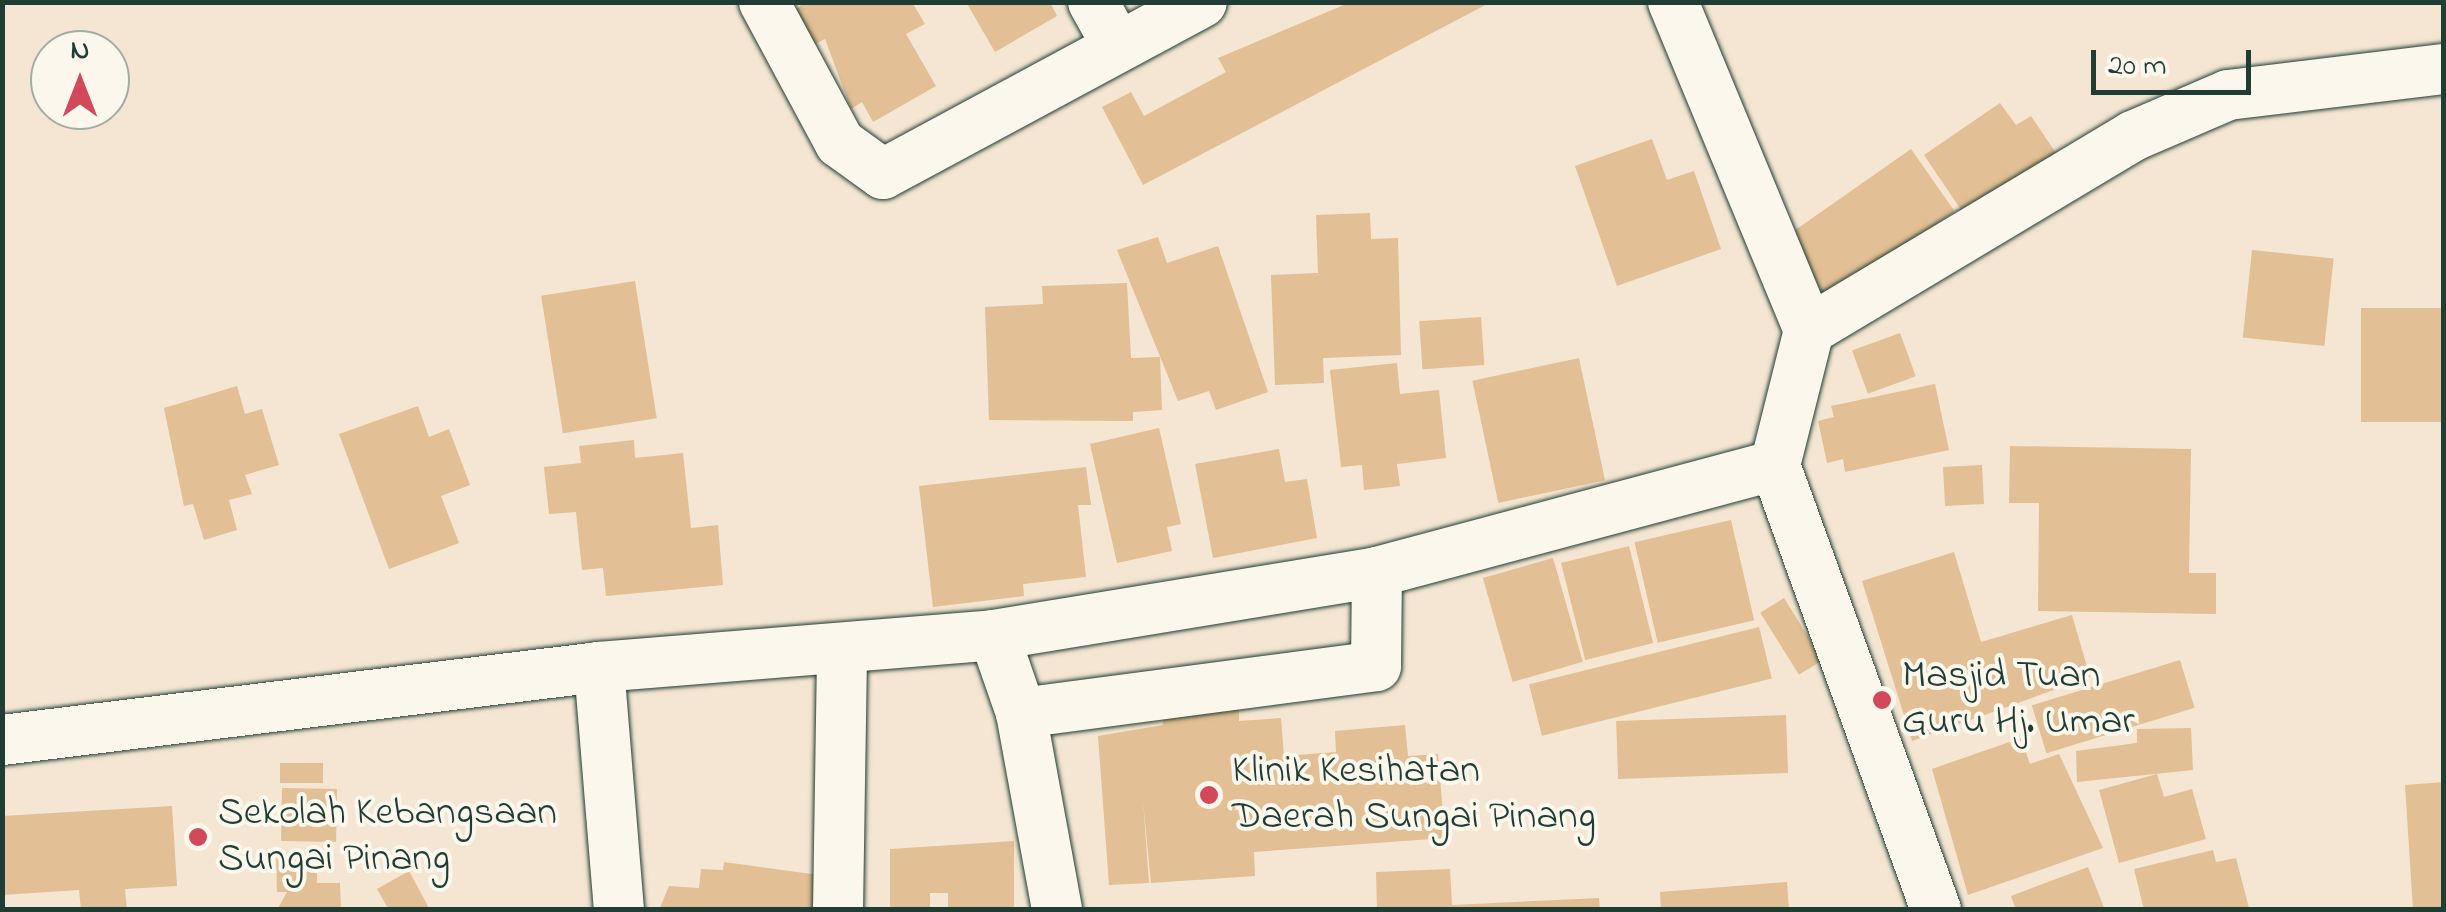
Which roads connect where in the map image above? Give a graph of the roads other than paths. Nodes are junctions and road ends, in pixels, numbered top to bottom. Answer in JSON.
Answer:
{"nodes":[{"id":1,"x":764,"y":2,"type":"edge"},
{"id":2,"x":1093,"y":2,"type":"edge"},
{"id":3,"x":1202,"y":2,"type":"edge"},
{"id":4,"x":1673,"y":2,"type":"edge"},
{"id":5,"x":1118,"y":47,"type":"junction"},
{"id":6,"x":2444,"y":70,"type":"edge"},
{"id":7,"x":1809,"y":330,"type":"junction"},
{"id":8,"x":1776,"y":465,"type":"junction"},
{"id":9,"x":1378,"y":572,"type":"junction"},
{"id":10,"x":994,"y":635,"type":"junction"},
{"id":11,"x":842,"y":648,"type":"junction"},
{"id":12,"x":599,"y":667,"type":"junction"},
{"id":13,"x":1021,"y":713,"type":"junction"},
{"id":14,"x":2,"y":740,"type":"edge"},
{"id":15,"x":1067,"y":905,"type":"edge"},
{"id":16,"x":620,"y":910,"type":"edge"},
{"id":17,"x":838,"y":910,"type":"edge"},
{"id":18,"x":1936,"y":910,"type":"edge"}],
"edges":[{"from":1,"to":5,"type":"street"},
{"from":2,"to":5,"type":"street"},
{"from":3,"to":5,"type":"street"},
{"from":4,"to":7,"type":"street"},
{"from":6,"to":7,"type":"street"},
{"from":7,"to":8,"type":"street"},
{"from":8,"to":9,"type":"street"},
{"from":8,"to":18,"type":"street"},
{"from":9,"to":10,"type":"street"},
{"from":9,"to":13,"type":"street"},
{"from":10,"to":11,"type":"street"},
{"from":10,"to":13,"type":"street"},
{"from":11,"to":12,"type":"street"},
{"from":11,"to":17,"type":"street"},
{"from":12,"to":14,"type":"street"},
{"from":12,"to":16,"type":"street"},
{"from":13,"to":15,"type":"street"}]}
